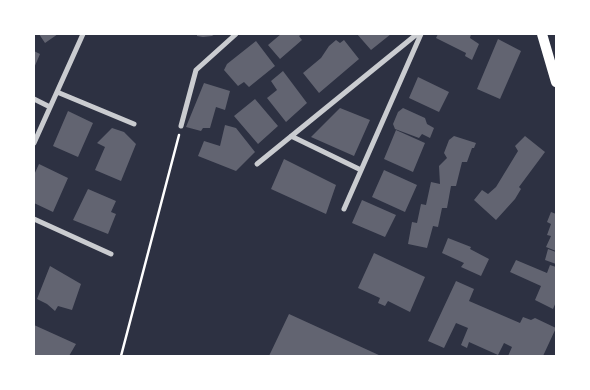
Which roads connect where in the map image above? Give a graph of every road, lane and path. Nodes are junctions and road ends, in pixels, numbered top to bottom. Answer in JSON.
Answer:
{"nodes":[{"id":1,"x":83,"y":34,"type":"edge"},
{"id":2,"x":236,"y":34,"type":"edge"},
{"id":3,"x":417,"y":34,"type":"edge"},
{"id":4,"x":421,"y":34,"type":"edge"},
{"id":5,"x":542,"y":34,"type":"edge"},
{"id":6,"x":556,"y":82,"type":"edge"},
{"id":7,"x":57,"y":92,"type":"junction"},
{"id":8,"x":34,"y":99,"type":"edge"},
{"id":9,"x":50,"y":106,"type":"junction"},
{"id":10,"x":134,"y":124,"type":"dead end"},
{"id":11,"x":181,"y":126,"type":"joint"},
{"id":12,"x":291,"y":136,"type":"junction"},
{"id":13,"x":34,"y":143,"type":"edge"},
{"id":14,"x":257,"y":164,"type":"dead end"},
{"id":15,"x":361,"y":170,"type":"junction"},
{"id":16,"x":344,"y":209,"type":"dead end"},
{"id":17,"x":34,"y":219,"type":"edge"},
{"id":18,"x":111,"y":254,"type":"dead end"},
{"id":19,"x":121,"y":356,"type":"edge"}],
"edges":[{"from":1,"to":7,"type":"street"},
{"from":2,"to":11,"type":"street"},
{"from":3,"to":12,"type":"street"},
{"from":4,"to":15,"type":"street"},
{"from":5,"to":6,"type":"main road"},
{"from":7,"to":9,"type":"street"},
{"from":7,"to":10,"type":"street"},
{"from":8,"to":9,"type":"street"},
{"from":9,"to":13,"type":"street"},
{"from":11,"to":19,"type":"path"},
{"from":12,"to":14,"type":"street"},
{"from":12,"to":15,"type":"street"},
{"from":15,"to":16,"type":"street"},
{"from":17,"to":18,"type":"street"}]}
